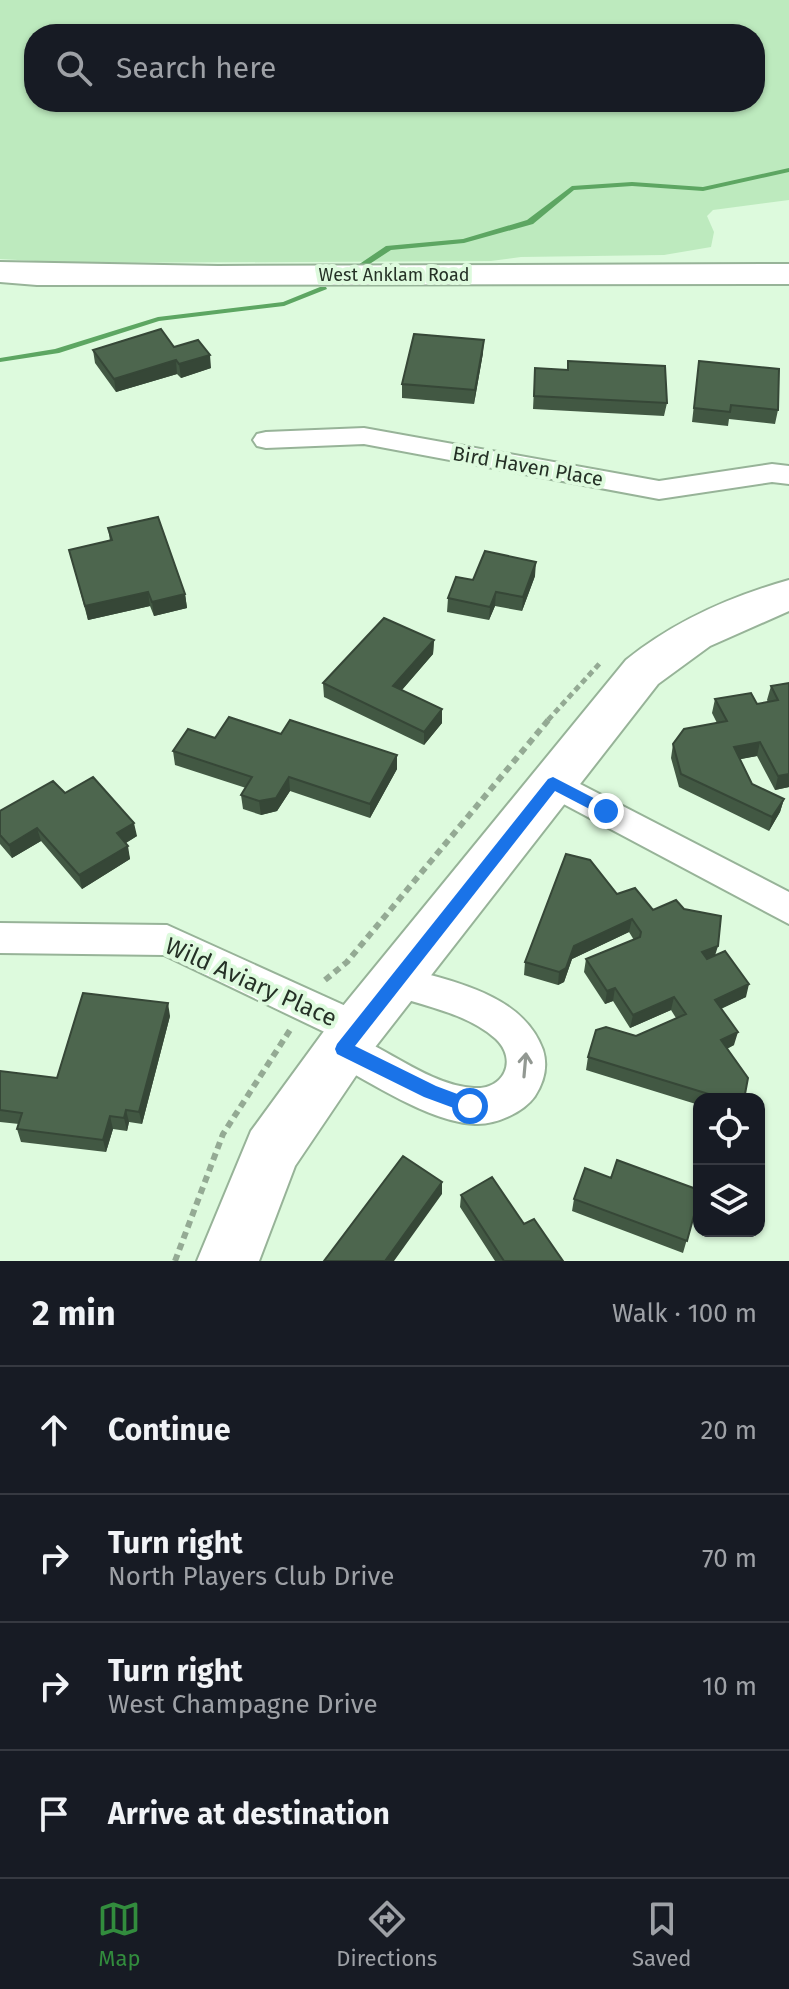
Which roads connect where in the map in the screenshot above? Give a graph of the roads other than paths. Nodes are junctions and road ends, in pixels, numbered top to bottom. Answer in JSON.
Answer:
{"nodes":[{"id":1,"x":0,"y":272,"type":"edge"},
{"id":2,"x":789,"y":274,"type":"edge"},
{"id":3,"x":266,"y":440,"type":"dead end"},
{"id":4,"x":789,"y":475,"type":"edge"},
{"id":5,"x":789,"y":595,"type":"edge"},
{"id":6,"x":553,"y":783,"type":"junction"},
{"id":7,"x":785,"y":900,"type":"edge"},
{"id":8,"x":0,"y":938,"type":"edge"},
{"id":9,"x":395,"y":981,"type":"junction"},
{"id":10,"x":350,"y":1039,"type":"junction"},
{"id":11,"x":228,"y":1261,"type":"edge"}],
"edges":[{"from":1,"to":2,"type":"main road","name":"West Anklam Road"},
{"from":3,"to":4,"type":"street","name":"Bird Haven Place"},
{"from":5,"to":6,"type":"main road"},
{"from":6,"to":7,"type":"street"},
{"from":6,"to":9,"type":"main road"},
{"from":8,"to":10,"type":"street","name":"Wild Aviary Place"},
{"from":9,"to":10,"type":"main road"},
{"from":10,"to":9,"type":"street","name":"Wild Aviary Place","one_way":true},
{"from":10,"to":11,"type":"main road"}]}
